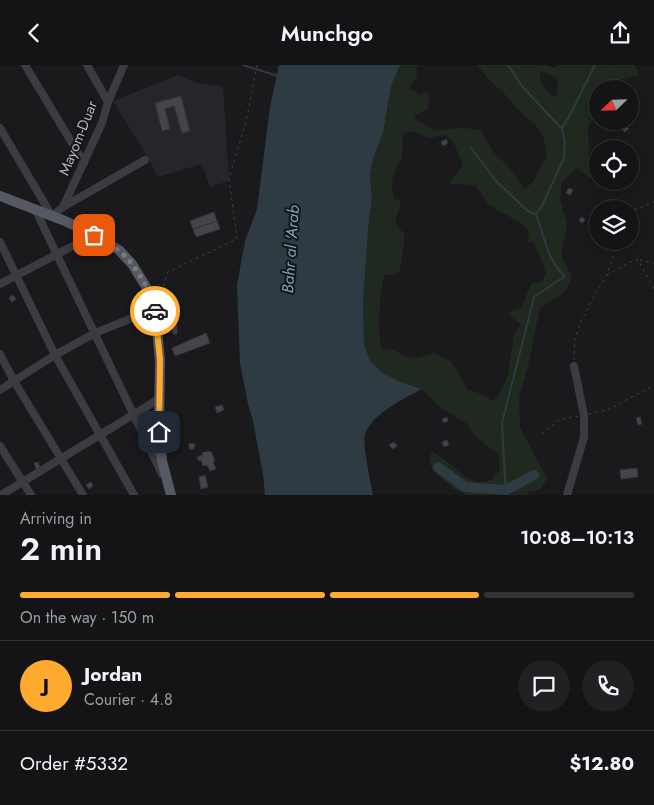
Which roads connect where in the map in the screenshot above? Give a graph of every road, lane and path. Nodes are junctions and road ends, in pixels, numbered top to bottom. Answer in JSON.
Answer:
{"nodes":[{"id":1,"x":25,"y":65,"type":"edge"},
{"id":2,"x":87,"y":65,"type":"edge"},
{"id":3,"x":124,"y":65,"type":"edge"},
{"id":4,"x":257,"y":65,"type":"edge"},
{"id":5,"x":108,"y":102,"type":"junction"},
{"id":6,"x":0,"y":129,"type":"edge"},
{"id":7,"x":145,"y":160,"type":"dead end"},
{"id":8,"x":84,"y":163,"type":"junction"},
{"id":9,"x":0,"y":196,"type":"edge"},
{"id":10,"x":654,"y":202,"type":"edge"},
{"id":11,"x":63,"y":207,"type":"junction"},
{"id":12,"x":639,"y":208,"type":"edge"},
{"id":13,"x":36,"y":209,"type":"junction"},
{"id":14,"x":52,"y":215,"type":"junction"},
{"id":15,"x":94,"y":235,"type":"junction"},
{"id":16,"x":0,"y":242,"type":"edge"},
{"id":17,"x":615,"y":250,"type":"edge"},
{"id":18,"x":57,"y":255,"type":"junction"},
{"id":19,"x":638,"y":260,"type":"junction"},
{"id":20,"x":654,"y":263,"type":"edge"},
{"id":21,"x":16,"y":275,"type":"junction"},
{"id":22,"x":607,"y":275,"type":"junction"},
{"id":23,"x":0,"y":283,"type":"edge"},
{"id":24,"x":654,"y":289,"type":"edge"},
{"id":25,"x":155,"y":309,"type":"junction"},
{"id":26,"x":95,"y":333,"type":"junction"},
{"id":27,"x":0,"y":354,"type":"edge"},
{"id":28,"x":55,"y":355,"type":"junction"},
{"id":29,"x":574,"y":366,"type":"joint"},
{"id":30,"x":14,"y":381,"type":"junction"},
{"id":31,"x":654,"y":385,"type":"edge"},
{"id":32,"x":0,"y":390,"type":"edge"},
{"id":33,"x":159,"y":399,"type":"junction"},
{"id":34,"x":134,"y":415,"type":"junction"},
{"id":35,"x":584,"y":415,"type":"junction"},
{"id":36,"x":542,"y":434,"type":"dead end"},
{"id":37,"x":100,"y":435,"type":"junction"},
{"id":38,"x":0,"y":447,"type":"edge"},
{"id":39,"x":61,"y":459,"type":"junction"},
{"id":40,"x":22,"y":482,"type":"junction"},
{"id":41,"x":170,"y":492,"type":"edge"},
{"id":42,"x":1,"y":495,"type":"edge"},
{"id":43,"x":31,"y":495,"type":"edge"},
{"id":44,"x":83,"y":495,"type":"edge"},
{"id":45,"x":134,"y":495,"type":"edge"},
{"id":46,"x":567,"y":495,"type":"edge"}],
"edges":[{"from":1,"to":8,"type":"street"},
{"from":2,"to":5,"type":"street"},
{"from":3,"to":5,"type":"street","name":"Mayom-Duar"},
{"from":4,"to":25,"type":"path"},
{"from":5,"to":8,"type":"street","name":"Mayom-Duar"},
{"from":6,"to":14,"type":"street"},
{"from":7,"to":11,"type":"street"},
{"from":8,"to":11,"type":"street","name":"Mayom-Duar"},
{"from":9,"to":13,"type":"main road"},
{"from":10,"to":12,"type":"path"},
{"from":11,"to":14,"type":"street","name":"Mayom-Duar"},
{"from":13,"to":14,"type":"main road"},
{"from":13,"to":18,"type":"street"},
{"from":14,"to":15,"type":"main road"},
{"from":15,"to":18,"type":"street"},
{"from":15,"to":25,"type":"main road"},
{"from":16,"to":21,"type":"street"},
{"from":17,"to":22,"type":"path"},
{"from":18,"to":21,"type":"street"},
{"from":18,"to":26,"type":"street"},
{"from":19,"to":20,"type":"path"},
{"from":19,"to":22,"type":"path"},
{"from":19,"to":24,"type":"path"},
{"from":21,"to":23,"type":"street"},
{"from":21,"to":28,"type":"street"},
{"from":22,"to":29,"type":"path"},
{"from":25,"to":26,"type":"street"},
{"from":25,"to":33,"type":"main road"},
{"from":26,"to":28,"type":"street"},
{"from":26,"to":34,"type":"street"},
{"from":27,"to":30,"type":"street"},
{"from":28,"to":30,"type":"street"},
{"from":28,"to":37,"type":"street"},
{"from":29,"to":35,"type":"street"},
{"from":30,"to":32,"type":"street"},
{"from":30,"to":39,"type":"street"},
{"from":31,"to":35,"type":"path"},
{"from":33,"to":34,"type":"street"},
{"from":33,"to":41,"type":"main road"},
{"from":34,"to":37,"type":"street"},
{"from":34,"to":41,"type":"street"},
{"from":35,"to":36,"type":"path"},
{"from":35,"to":46,"type":"street"},
{"from":37,"to":39,"type":"street"},
{"from":37,"to":45,"type":"street"},
{"from":38,"to":40,"type":"street"},
{"from":39,"to":40,"type":"street"},
{"from":39,"to":44,"type":"street"},
{"from":40,"to":42,"type":"street"},
{"from":40,"to":43,"type":"street"}]}
